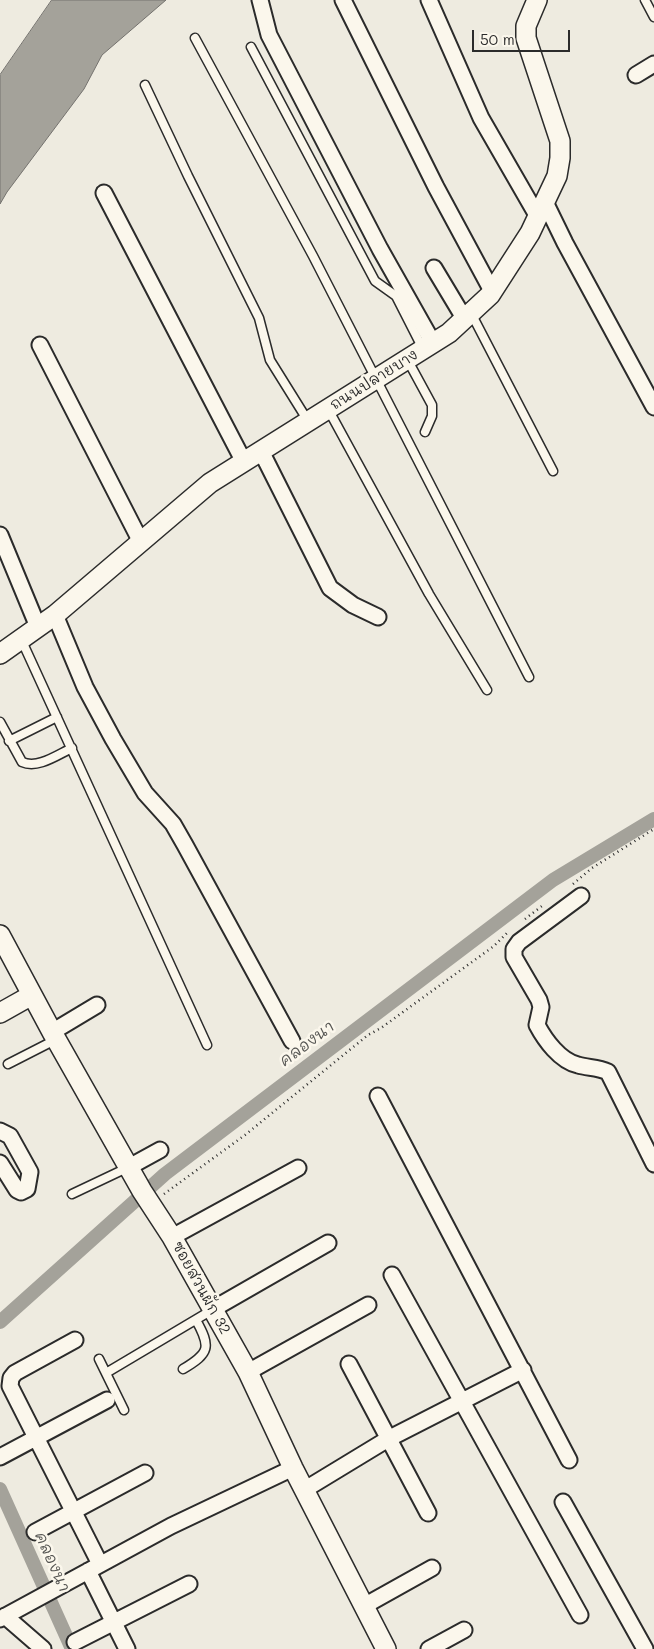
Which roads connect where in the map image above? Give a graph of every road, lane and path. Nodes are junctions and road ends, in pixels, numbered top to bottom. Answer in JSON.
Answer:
{"nodes":[{"id":1,"x":260,"y":0,"type":"edge"},
{"id":2,"x":343,"y":0,"type":"edge"},
{"id":3,"x":429,"y":0,"type":"edge"},
{"id":4,"x":537,"y":0,"type":"edge"},
{"id":5,"x":645,"y":0,"type":"edge"},
{"id":6,"x":654,"y":17,"type":"edge"},
{"id":7,"x":195,"y":38,"type":"dead end"},
{"id":8,"x":251,"y":47,"type":"dead end"},
{"id":9,"x":654,"y":64,"type":"edge"},
{"id":10,"x":636,"y":75,"type":"dead end"},
{"id":11,"x":145,"y":85,"type":"dead end"},
{"id":12,"x":104,"y":193,"type":"dead end"},
{"id":13,"x":542,"y":209,"type":"junction"},
{"id":14,"x":434,"y":268,"type":"dead end"},
{"id":15,"x":492,"y":291,"type":"junction"},
{"id":16,"x":468,"y":316,"type":"junction"},
{"id":17,"x":40,"y":345,"type":"dead end"},
{"id":18,"x":428,"y":346,"type":"junction"},
{"id":19,"x":406,"y":359,"type":"junction"},
{"id":20,"x":377,"y":378,"type":"junction"},
{"id":21,"x":654,"y":407,"type":"edge"},
{"id":22,"x":328,"y":409,"type":"junction"},
{"id":23,"x":308,"y":421,"type":"junction"},
{"id":24,"x":426,"y":432,"type":"dead end"},
{"id":25,"x":261,"y":451,"type":"junction"},
{"id":26,"x":244,"y":462,"type":"junction"},
{"id":27,"x":553,"y":470,"type":"dead end"},
{"id":28,"x":0,"y":534,"type":"edge"},
{"id":29,"x":141,"y":542,"type":"junction"},
{"id":30,"x":55,"y":615,"type":"junction"},
{"id":31,"x":378,"y":617,"type":"dead end"},
{"id":32,"x":38,"y":627,"type":"junction"},
{"id":33,"x":21,"y":639,"type":"junction"},
{"id":34,"x":0,"y":654,"type":"edge"},
{"id":35,"x":529,"y":677,"type":"dead end"},
{"id":36,"x":487,"y":690,"type":"dead end"},
{"id":37,"x":57,"y":717,"type":"junction"},
{"id":38,"x":0,"y":722,"type":"edge"},
{"id":39,"x":9,"y":741,"type":"junction"},
{"id":40,"x":72,"y":748,"type":"junction"},
{"id":41,"x":654,"y":829,"type":"edge"},
{"id":42,"x":576,"y":891,"type":"joint"},
{"id":43,"x":547,"y":903,"type":"dead end"},
{"id":44,"x":522,"y":921,"type":"dead end"},
{"id":45,"x":512,"y":928,"type":"dead end"},
{"id":46,"x":2,"y":946,"type":"edge"},
{"id":47,"x":32,"y":995,"type":"junction"},
{"id":48,"x":97,"y":1005,"type":"dead end"},
{"id":49,"x":0,"y":1013,"type":"edge"},
{"id":50,"x":54,"y":1036,"type":"junction"},
{"id":51,"x":292,"y":1041,"type":"dead end"},
{"id":52,"x":207,"y":1045,"type":"dead end"},
{"id":53,"x":8,"y":1064,"type":"dead end"},
{"id":54,"x":378,"y":1096,"type":"dead end"},
{"id":55,"x":0,"y":1131,"type":"edge"},
{"id":56,"x":160,"y":1150,"type":"dead end"},
{"id":57,"x":0,"y":1163,"type":"edge"},
{"id":58,"x":654,"y":1163,"type":"edge"},
{"id":59,"x":129,"y":1167,"type":"junction"},
{"id":60,"x":298,"y":1168,"type":"dead end"},
{"id":61,"x":72,"y":1194,"type":"dead end"},
{"id":62,"x":152,"y":1195,"type":"junction"},
{"id":63,"x":172,"y":1238,"type":"junction"},
{"id":64,"x":328,"y":1243,"type":"dead end"},
{"id":65,"x":392,"y":1275,"type":"dead end"},
{"id":66,"x":368,"y":1306,"type":"dead end"},
{"id":67,"x":213,"y":1309,"type":"junction"},
{"id":68,"x":196,"y":1320,"type":"junction"},
{"id":69,"x":75,"y":1340,"type":"dead end"},
{"id":70,"x":99,"y":1359,"type":"dead end"},
{"id":71,"x":349,"y":1364,"type":"dead end"},
{"id":72,"x":183,"y":1369,"type":"dead end"},
{"id":73,"x":523,"y":1370,"type":"junction"},
{"id":74,"x":248,"y":1372,"type":"junction"},
{"id":75,"x":106,"y":1373,"type":"junction"},
{"id":76,"x":108,"y":1400,"type":"dead end"},
{"id":77,"x":462,"y":1400,"type":"junction"},
{"id":78,"x":124,"y":1410,"type":"dead end"},
{"id":79,"x":38,"y":1437,"type":"junction"},
{"id":80,"x":388,"y":1439,"type":"junction"},
{"id":81,"x":0,"y":1457,"type":"edge"},
{"id":82,"x":569,"y":1460,"type":"dead end"},
{"id":83,"x":293,"y":1468,"type":"junction"},
{"id":84,"x":145,"y":1473,"type":"dead end"},
{"id":85,"x":304,"y":1490,"type":"junction"},
{"id":86,"x":563,"y":1502,"type":"dead end"},
{"id":87,"x":73,"y":1511,"type":"junction"},
{"id":88,"x":428,"y":1513,"type":"dead end"},
{"id":89,"x":35,"y":1532,"type":"dead end"},
{"id":90,"x":94,"y":1567,"type":"junction"},
{"id":91,"x":432,"y":1568,"type":"dead end"},
{"id":92,"x":189,"y":1584,"type":"dead end"},
{"id":93,"x":364,"y":1606,"type":"junction"},
{"id":94,"x":580,"y":1615,"type":"dead end"},
{"id":95,"x":2,"y":1617,"type":"edge"},
{"id":96,"x":114,"y":1622,"type":"junction"},
{"id":97,"x":464,"y":1630,"type":"dead end"},
{"id":98,"x":75,"y":1642,"type":"dead end"},
{"id":99,"x":43,"y":1649,"type":"edge"},
{"id":100,"x":127,"y":1649,"type":"edge"},
{"id":101,"x":386,"y":1649,"type":"edge"},
{"id":102,"x":429,"y":1649,"type":"edge"},
{"id":103,"x":645,"y":1649,"type":"edge"}],
"edges":[{"from":1,"to":18,"type":"street"},
{"from":2,"to":15,"type":"street"},
{"from":3,"to":13,"type":"street"},
{"from":4,"to":13,"type":"street","name":"ถนนปลายบาง"},
{"from":5,"to":6,"type":"lane"},
{"from":7,"to":20,"type":"lane"},
{"from":8,"to":18,"type":"lane"},
{"from":9,"to":10,"type":"street"},
{"from":11,"to":23,"type":"lane"},
{"from":12,"to":26,"type":"street"},
{"from":13,"to":15,"type":"street","name":"ถนนปลายบาง"},
{"from":13,"to":21,"type":"street"},
{"from":14,"to":16,"type":"street"},
{"from":15,"to":16,"type":"street","name":"ถนนปลายบาง"},
{"from":16,"to":18,"type":"street","name":"ถนนปลายบาง"},
{"from":16,"to":27,"type":"lane"},
{"from":17,"to":29,"type":"street"},
{"from":18,"to":19,"type":"street","name":"ถนนปลายบาง"},
{"from":19,"to":20,"type":"street","name":"ถนนปลายบาง"},
{"from":19,"to":24,"type":"lane"},
{"from":20,"to":22,"type":"street","name":"ถนนปลายบาง"},
{"from":20,"to":35,"type":"lane"},
{"from":22,"to":23,"type":"street","name":"ถนนปลายบาง"},
{"from":22,"to":36,"type":"lane"},
{"from":23,"to":25,"type":"street","name":"ถนนปลายบาง"},
{"from":25,"to":26,"type":"street","name":"ถนนปลายบาง"},
{"from":25,"to":31,"type":"street"},
{"from":26,"to":29,"type":"street","name":"ถนนปลายบาง"},
{"from":28,"to":32,"type":"street"},
{"from":29,"to":30,"type":"street","name":"ถนนปลายบาง"},
{"from":30,"to":32,"type":"street","name":"ถนนปลายบาง"},
{"from":30,"to":51,"type":"street"},
{"from":32,"to":33,"type":"street","name":"ถนนปลายบาง"},
{"from":33,"to":34,"type":"street","name":"ถนนปลายบาง"},
{"from":33,"to":37,"type":"lane"},
{"from":37,"to":39,"type":"lane"},
{"from":37,"to":40,"type":"lane"},
{"from":38,"to":39,"type":"lane"},
{"from":39,"to":40,"type":"lane"},
{"from":40,"to":52,"type":"lane"},
{"from":41,"to":42,"type":"path"},
{"from":42,"to":58,"type":"street"},
{"from":43,"to":44,"type":"path"},
{"from":45,"to":62,"type":"path"},
{"from":46,"to":47,"type":"street","name":"ซอยสวนผัก 32"},
{"from":47,"to":49,"type":"street"},
{"from":47,"to":50,"type":"street","name":"ซอยสวนผัก 32"},
{"from":48,"to":50,"type":"street"},
{"from":50,"to":53,"type":"lane"},
{"from":50,"to":59,"type":"street","name":"ซอยสวนผัก 32"},
{"from":54,"to":73,"type":"street"},
{"from":55,"to":57,"type":"street"},
{"from":56,"to":59,"type":"street"},
{"from":59,"to":61,"type":"lane"},
{"from":59,"to":62,"type":"street","name":"ซอยสวนผัก 32"},
{"from":60,"to":63,"type":"street"},
{"from":62,"to":63,"type":"street","name":"ซอยสวนผัก 32"},
{"from":63,"to":67,"type":"street","name":"ซอยสวนผัก 32"},
{"from":64,"to":67,"type":"street"},
{"from":65,"to":77,"type":"street"},
{"from":66,"to":74,"type":"street"},
{"from":67,"to":68,"type":"lane"},
{"from":67,"to":74,"type":"street","name":"ซอยสวนผัก 32"},
{"from":68,"to":72,"type":"lane"},
{"from":68,"to":75,"type":"lane"},
{"from":69,"to":79,"type":"street"},
{"from":70,"to":75,"type":"lane"},
{"from":71,"to":80,"type":"street"},
{"from":73,"to":77,"type":"street"},
{"from":73,"to":82,"type":"street"},
{"from":74,"to":83,"type":"street","name":"ซอยสวนผัก 32"},
{"from":75,"to":78,"type":"lane"},
{"from":76,"to":79,"type":"street"},
{"from":77,"to":80,"type":"street"},
{"from":77,"to":94,"type":"street"},
{"from":79,"to":81,"type":"street"},
{"from":79,"to":87,"type":"street"},
{"from":80,"to":85,"type":"street"},
{"from":80,"to":88,"type":"street"},
{"from":83,"to":85,"type":"street","name":"ซอยสวนผัก 32"},
{"from":83,"to":90,"type":"street"},
{"from":84,"to":87,"type":"street"},
{"from":85,"to":93,"type":"street","name":"ซอยสวนผัก 32"},
{"from":86,"to":103,"type":"street"},
{"from":87,"to":89,"type":"street"},
{"from":87,"to":90,"type":"street"},
{"from":90,"to":95,"type":"street"},
{"from":90,"to":96,"type":"street"},
{"from":91,"to":93,"type":"street"},
{"from":92,"to":96,"type":"street"},
{"from":93,"to":101,"type":"street","name":"ซอยสวนผัก 32"},
{"from":95,"to":99,"type":"street"},
{"from":96,"to":98,"type":"street"},
{"from":96,"to":100,"type":"street"},
{"from":97,"to":102,"type":"street"}]}
